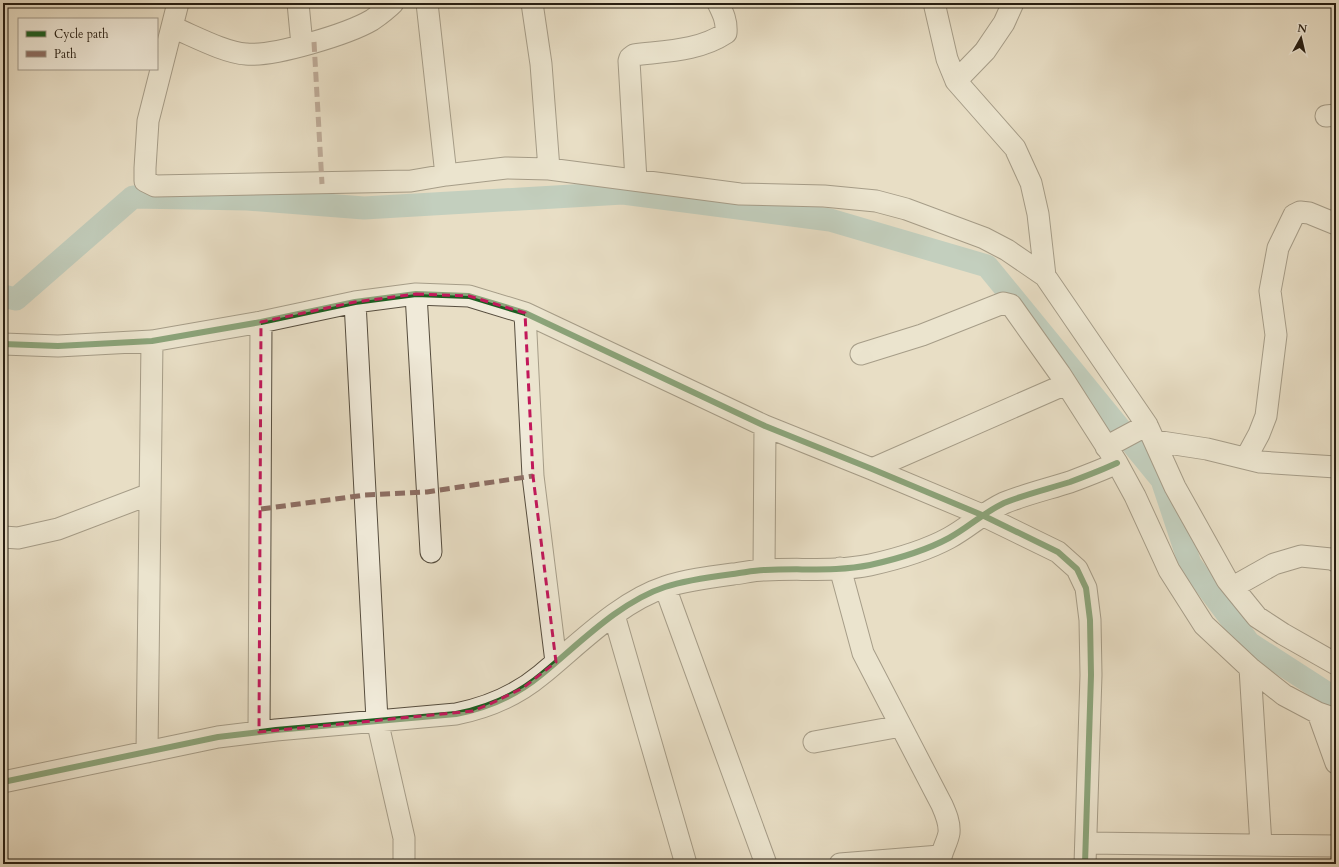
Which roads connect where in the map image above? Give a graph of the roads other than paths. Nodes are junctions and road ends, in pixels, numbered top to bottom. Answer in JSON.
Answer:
{"nodes":[{"id":1,"x":178,"y":3,"type":"edge"},
{"id":2,"x":298,"y":3,"type":"edge"},
{"id":3,"x":393,"y":3,"type":"edge"},
{"id":4,"x":427,"y":3,"type":"edge"},
{"id":5,"x":532,"y":3,"type":"edge"},
{"id":6,"x":718,"y":3,"type":"edge"},
{"id":7,"x":935,"y":3,"type":"edge"},
{"id":8,"x":1013,"y":3,"type":"edge"},
{"id":9,"x":172,"y":27,"type":"junction"},
{"id":10,"x":302,"y":44,"type":"junction"},
{"id":11,"x":956,"y":81,"type":"junction"},
{"id":12,"x":549,"y":169,"type":"junction"},
{"id":13,"x":446,"y":175,"type":"junction"},
{"id":14,"x":636,"y":180,"type":"junction"},
{"id":15,"x":1336,"y":224,"type":"edge"},
{"id":16,"x":1044,"y":276,"type":"junction"},
{"id":17,"x":416,"y":294,"type":"junction"},
{"id":18,"x":355,"y":302,"type":"junction"},
{"id":19,"x":524,"y":313,"type":"junction"},
{"id":20,"x":261,"y":322,"type":"junction"},
{"id":21,"x":152,"y":341,"type":"junction"},
{"id":22,"x":3,"y":344,"type":"edge"},
{"id":23,"x":861,"y":354,"type":"dead end"},
{"id":24,"x":1066,"y":384,"type":"junction"},
{"id":25,"x":765,"y":426,"type":"junction"},
{"id":26,"x":1147,"y":432,"type":"junction"},
{"id":27,"x":1112,"y":451,"type":"junction"},
{"id":28,"x":1246,"y":458,"type":"junction"},
{"id":29,"x":1336,"y":467,"type":"edge"},
{"id":30,"x":872,"y":469,"type":"junction"},
{"id":31,"x":150,"y":494,"type":"junction"},
{"id":32,"x":982,"y":515,"type":"junction"},
{"id":33,"x":3,"y":537,"type":"edge"},
{"id":34,"x":431,"y":552,"type":"dead end"},
{"id":35,"x":1336,"y":561,"type":"edge"},
{"id":36,"x":840,"y":568,"type":"junction"},
{"id":37,"x":764,"y":570,"type":"junction"},
{"id":38,"x":665,"y":587,"type":"junction"},
{"id":39,"x":1233,"y":587,"type":"junction"},
{"id":40,"x":614,"y":616,"type":"junction"},
{"id":41,"x":556,"y":662,"type":"junction"},
{"id":42,"x":1336,"y":664,"type":"edge"},
{"id":43,"x":1250,"y":668,"type":"junction"},
{"id":44,"x":1327,"y":716,"type":"edge"},
{"id":45,"x":377,"y":720,"type":"junction"},
{"id":46,"x":901,"y":726,"type":"junction"},
{"id":47,"x":259,"y":732,"type":"junction"},
{"id":48,"x":814,"y":742,"type":"dead end"},
{"id":49,"x":147,"y":752,"type":"junction"},
{"id":50,"x":1336,"y":764,"type":"edge"},
{"id":51,"x":3,"y":782,"type":"edge"},
{"id":52,"x":1086,"y":843,"type":"junction"},
{"id":53,"x":1261,"y":845,"type":"junction"},
{"id":54,"x":1336,"y":846,"type":"edge"},
{"id":55,"x":940,"y":860,"type":"edge"},
{"id":56,"x":404,"y":864,"type":"edge"},
{"id":57,"x":686,"y":864,"type":"edge"},
{"id":58,"x":766,"y":864,"type":"edge"},
{"id":59,"x":840,"y":864,"type":"edge"},
{"id":60,"x":1085,"y":864,"type":"edge"}],
"edges":[{"from":1,"to":9,"type":"street"},
{"from":2,"to":10,"type":"street"},
{"from":3,"to":10,"type":"street"},
{"from":4,"to":13,"type":"street"},
{"from":5,"to":12,"type":"street"},
{"from":6,"to":14,"type":"street"},
{"from":7,"to":11,"type":"street"},
{"from":8,"to":11,"type":"street"},
{"from":9,"to":10,"type":"street"},
{"from":9,"to":13,"type":"street"},
{"from":11,"to":16,"type":"street"},
{"from":12,"to":13,"type":"street"},
{"from":12,"to":14,"type":"street"},
{"from":14,"to":16,"type":"street"},
{"from":15,"to":28,"type":"street"},
{"from":16,"to":26,"type":"street"},
{"from":17,"to":18,"type":"street"},
{"from":17,"to":19,"type":"street"},
{"from":17,"to":34,"type":"street"},
{"from":18,"to":20,"type":"street"},
{"from":18,"to":45,"type":"street"},
{"from":19,"to":25,"type":"street"},
{"from":19,"to":41,"type":"street"},
{"from":20,"to":21,"type":"street"},
{"from":20,"to":47,"type":"street"},
{"from":21,"to":22,"type":"street"},
{"from":21,"to":31,"type":"street"},
{"from":23,"to":24,"type":"street"},
{"from":24,"to":27,"type":"street"},
{"from":24,"to":30,"type":"street"},
{"from":25,"to":30,"type":"street"},
{"from":25,"to":37,"type":"street"},
{"from":26,"to":27,"type":"street"},
{"from":26,"to":28,"type":"street"},
{"from":26,"to":39,"type":"street"},
{"from":27,"to":32,"type":"street"},
{"from":27,"to":43,"type":"street"},
{"from":28,"to":29,"type":"street"},
{"from":30,"to":32,"type":"street"},
{"from":31,"to":33,"type":"street"},
{"from":31,"to":49,"type":"street"},
{"from":32,"to":36,"type":"street"},
{"from":32,"to":52,"type":"street"},
{"from":35,"to":39,"type":"street"},
{"from":36,"to":37,"type":"street"},
{"from":36,"to":46,"type":"street"},
{"from":37,"to":38,"type":"street"},
{"from":38,"to":40,"type":"street"},
{"from":38,"to":58,"type":"street"},
{"from":39,"to":42,"type":"street"},
{"from":40,"to":41,"type":"street"},
{"from":40,"to":57,"type":"street"},
{"from":41,"to":45,"type":"street"},
{"from":43,"to":44,"type":"street"},
{"from":43,"to":53,"type":"street"},
{"from":44,"to":50,"type":"street"},
{"from":45,"to":47,"type":"street"},
{"from":45,"to":56,"type":"street"},
{"from":46,"to":48,"type":"street"},
{"from":46,"to":55,"type":"street"},
{"from":47,"to":49,"type":"street"},
{"from":49,"to":51,"type":"street"},
{"from":52,"to":53,"type":"street"},
{"from":52,"to":60,"type":"street"},
{"from":53,"to":54,"type":"street"},
{"from":55,"to":59,"type":"street"}]}
